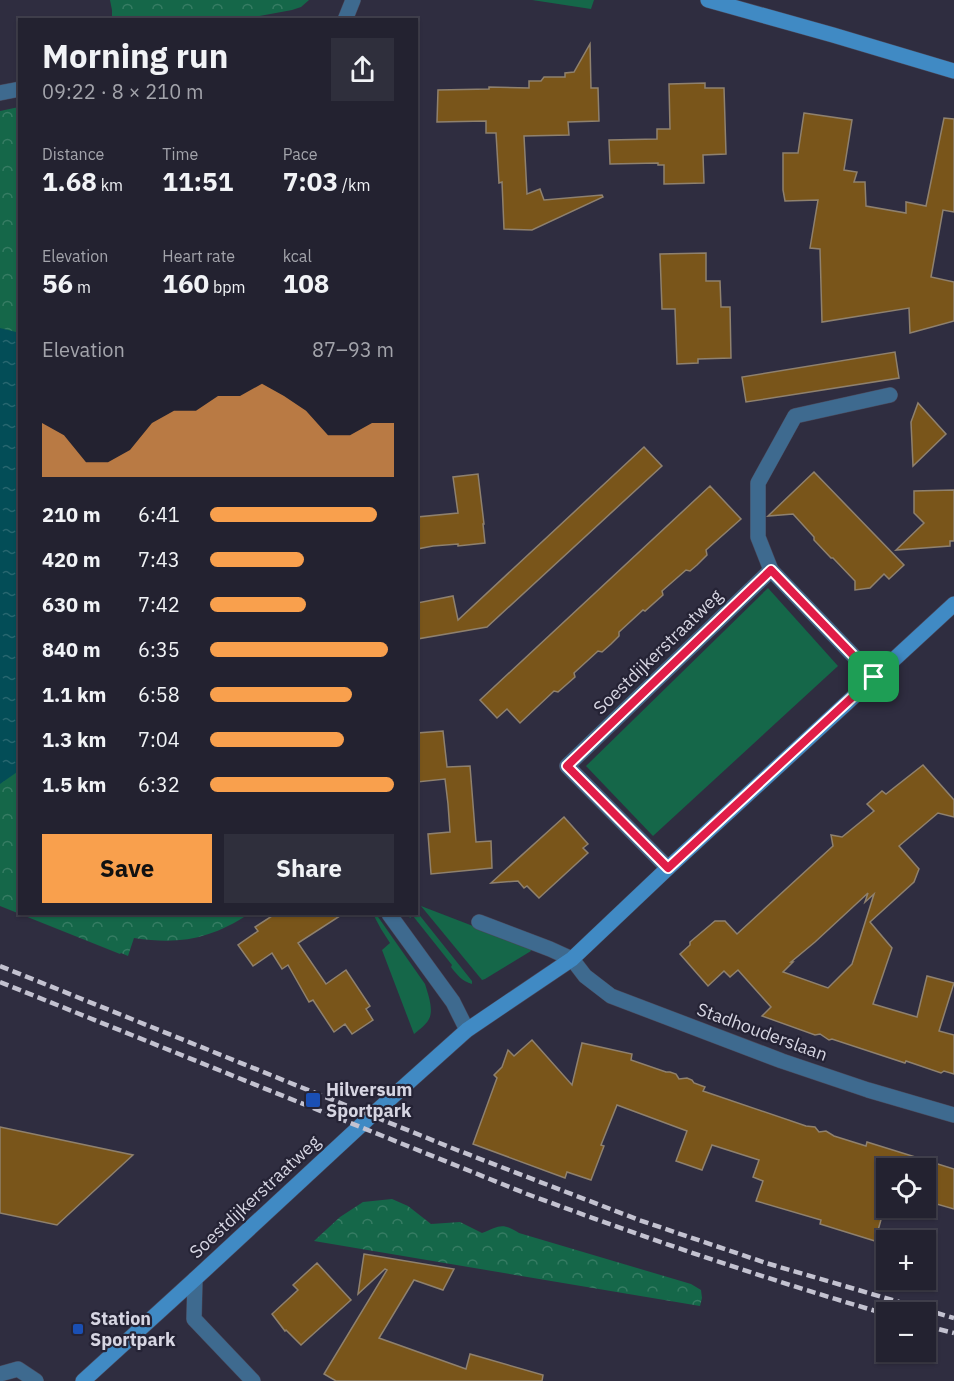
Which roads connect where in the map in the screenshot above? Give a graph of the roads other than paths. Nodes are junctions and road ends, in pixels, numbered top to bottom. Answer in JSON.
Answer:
{"nodes":[{"id":1,"x":353,"y":0,"type":"edge"},
{"id":2,"x":708,"y":0,"type":"edge"},
{"id":3,"x":346,"y":18,"type":"edge"},
{"id":4,"x":954,"y":71,"type":"edge"},
{"id":5,"x":18,"y":89,"type":"edge"},
{"id":6,"x":0,"y":93,"type":"edge"},
{"id":7,"x":890,"y":395,"type":"dead end"},
{"id":8,"x":771,"y":570,"type":"junction"},
{"id":9,"x":954,"y":604,"type":"edge"},
{"id":10,"x":874,"y":677,"type":"junction"},
{"id":11,"x":668,"y":868,"type":"junction"},
{"id":12,"x":390,"y":915,"type":"edge"},
{"id":13,"x":479,"y":922,"type":"dead end"},
{"id":14,"x":572,"y":959,"type":"junction"},
{"id":15,"x":467,"y":1030,"type":"junction"},
{"id":16,"x":954,"y":1115,"type":"edge"},
{"id":17,"x":195,"y":1279,"type":"junction"},
{"id":18,"x":0,"y":1374,"type":"edge"},
{"id":19,"x":36,"y":1381,"type":"edge"},
{"id":20,"x":83,"y":1381,"type":"edge"},
{"id":21,"x":253,"y":1381,"type":"edge"}],
"edges":[{"from":1,"to":3,"type":"street"},
{"from":2,"to":4,"type":"main road"},
{"from":5,"to":6,"type":"street"},
{"from":7,"to":8,"type":"street"},
{"from":8,"to":10,"type":"street"},
{"from":8,"to":11,"type":"street","name":"Soestdijkerstraatweg"},
{"from":9,"to":10,"type":"main road","name":"Soestdijkerstraatweg"},
{"from":10,"to":11,"type":"main road","name":"Soestdijkerstraatweg"},
{"from":11,"to":14,"type":"main road","name":"Soestdijkerstraatweg"},
{"from":12,"to":15,"type":"street"},
{"from":13,"to":14,"type":"street"},
{"from":14,"to":15,"type":"main road","name":"Soestdijkerstraatweg"},
{"from":14,"to":16,"type":"street","name":"Stadhouderslaan"},
{"from":15,"to":17,"type":"main road","name":"Soestdijkerstraatweg"},
{"from":17,"to":20,"type":"main road","name":"Soestdijkerstraatweg"},
{"from":17,"to":21,"type":"street"},
{"from":18,"to":19,"type":"street"}]}
